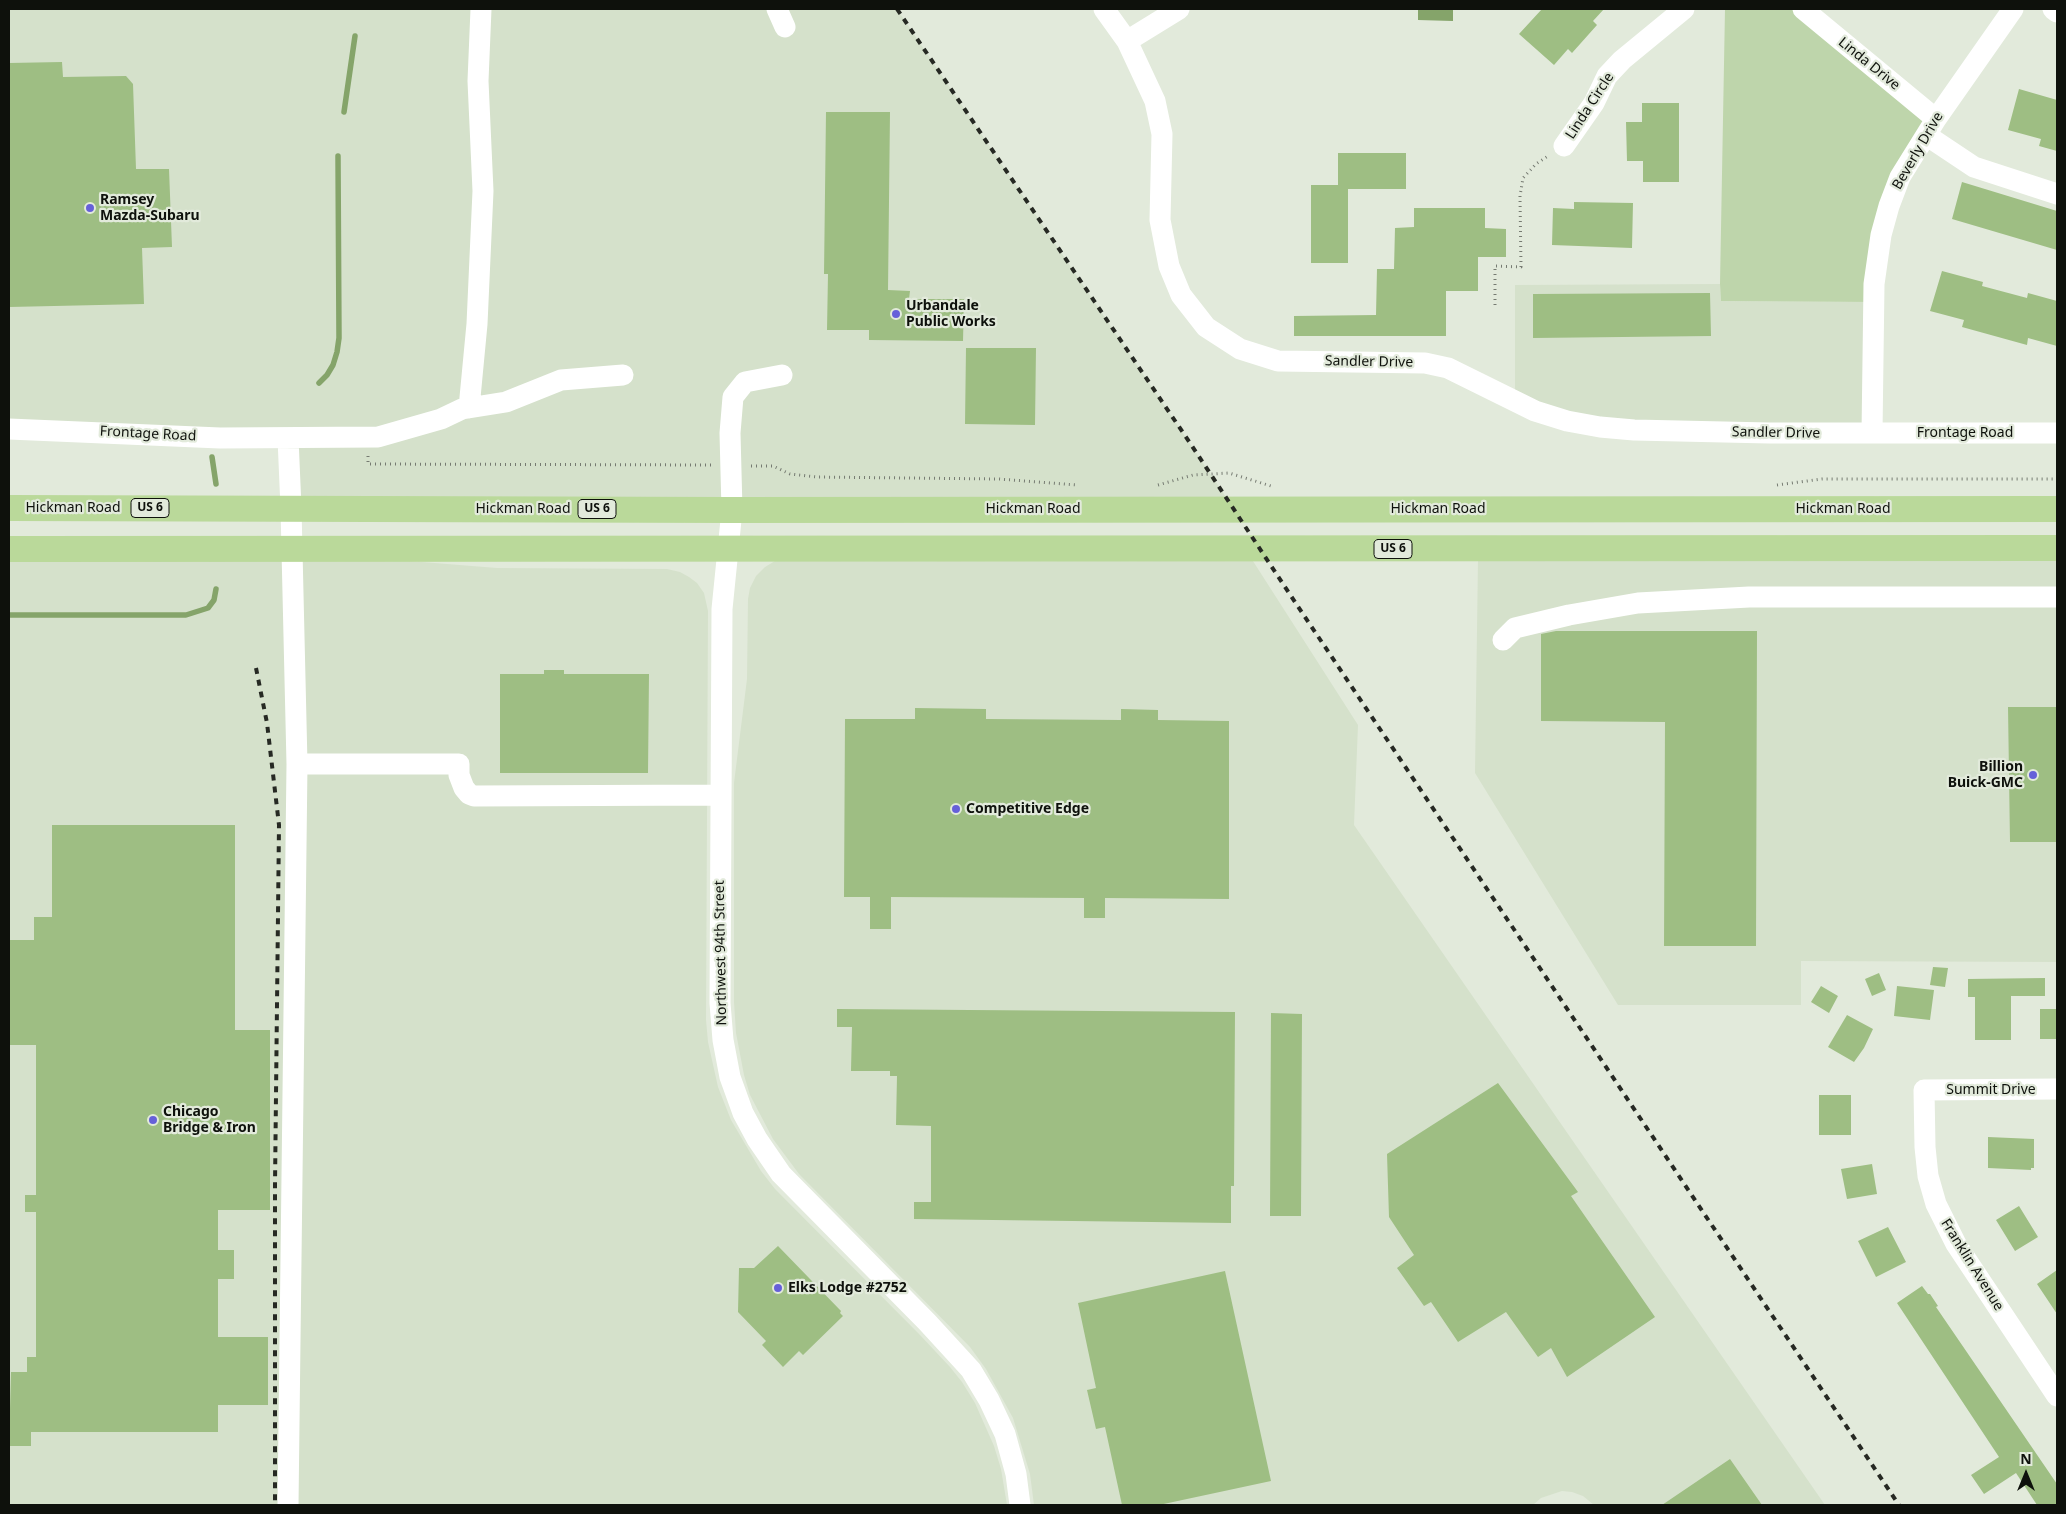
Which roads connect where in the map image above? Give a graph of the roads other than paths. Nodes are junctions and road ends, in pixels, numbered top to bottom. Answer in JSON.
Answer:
{"nodes":[{"id":1,"x":481,"y":9,"type":"edge"},
{"id":2,"x":1104,"y":9,"type":"edge"},
{"id":3,"x":1179,"y":9,"type":"edge"},
{"id":4,"x":1684,"y":9,"type":"edge"},
{"id":5,"x":1802,"y":9,"type":"edge"},
{"id":6,"x":2013,"y":9,"type":"edge"},
{"id":7,"x":2053,"y":9,"type":"edge"},
{"id":8,"x":2057,"y":12,"type":"edge"},
{"id":9,"x":1127,"y":41,"type":"junction"},
{"id":10,"x":1931,"y":127,"type":"junction"},
{"id":11,"x":1564,"y":146,"type":"road end"},
{"id":12,"x":2057,"y":194,"type":"edge"},
{"id":13,"x":623,"y":375,"type":"dead end"},
{"id":14,"x":782,"y":375,"type":"dead end"},
{"id":15,"x":469,"y":408,"type":"junction"},
{"id":16,"x":9,"y":429,"type":"edge"},
{"id":17,"x":1872,"y":433,"type":"junction"},
{"id":18,"x":2057,"y":433,"type":"edge"},
{"id":19,"x":288,"y":438,"type":"junction"},
{"id":20,"x":9,"y":508,"type":"edge"},
{"id":21,"x":291,"y":508,"type":"junction"},
{"id":22,"x":2057,"y":509,"type":"edge"},
{"id":23,"x":732,"y":510,"type":"junction"},
{"id":24,"x":292,"y":548,"type":"junction"},
{"id":25,"x":728,"y":548,"type":"junction"},
{"id":26,"x":2057,"y":548,"type":"edge"},
{"id":27,"x":9,"y":549,"type":"edge"},
{"id":28,"x":2057,"y":597,"type":"edge"},
{"id":29,"x":1503,"y":640,"type":"dead end"},
{"id":30,"x":297,"y":764,"type":"junction"},
{"id":31,"x":721,"y":795,"type":"junction"},
{"id":32,"x":2057,"y":1089,"type":"edge"},
{"id":33,"x":1924,"y":1090,"type":"joint"},
{"id":34,"x":2057,"y":1396,"type":"edge"},
{"id":35,"x":288,"y":1505,"type":"edge"},
{"id":36,"x":1020,"y":1505,"type":"edge"}],
"edges":[{"from":1,"to":15,"type":"street"},
{"from":2,"to":9,"type":"street","name":"Sandler Drive"},
{"from":3,"to":9,"type":"street"},
{"from":4,"to":11,"type":"street","name":"Linda Circle"},
{"from":5,"to":10,"type":"street","name":"Linda Drive"},
{"from":6,"to":10,"type":"street","name":"Beverly Drive"},
{"from":7,"to":8,"type":"street"},
{"from":9,"to":17,"type":"street","name":"Sandler Drive"},
{"from":10,"to":12,"type":"street","name":"Linda Drive"},
{"from":10,"to":17,"type":"street","name":"Beverly Drive"},
{"from":13,"to":15,"type":"street","name":"Frontage Road"},
{"from":14,"to":23,"type":"street","name":"Northwest 94th Street"},
{"from":15,"to":19,"type":"street","name":"Frontage Road"},
{"from":16,"to":19,"type":"street","name":"Frontage Road"},
{"from":17,"to":18,"type":"street","name":"Frontage Road"},
{"from":19,"to":21,"type":"street"},
{"from":20,"to":21,"type":"main road","name":"Hickman Road","number":"US 6"},
{"from":21,"to":23,"type":"main road","name":"Hickman Road","number":"US 6"},
{"from":21,"to":24,"type":"street"},
{"from":22,"to":23,"type":"main road","name":"Hickman Road","number":"US 6"},
{"from":23,"to":25,"type":"street","name":"Northwest 94th Street"},
{"from":24,"to":25,"type":"main road","number":"US 6"},
{"from":24,"to":27,"type":"main road","number":"US 6"},
{"from":24,"to":30,"type":"street"},
{"from":25,"to":26,"type":"main road","number":"US 6"},
{"from":25,"to":31,"type":"street","name":"Northwest 94th Street"},
{"from":28,"to":29,"type":"street"},
{"from":30,"to":31,"type":"street"},
{"from":30,"to":35,"type":"street"},
{"from":31,"to":36,"type":"street","name":"Northwest 94th Street"},
{"from":32,"to":33,"type":"street","name":"Summit Drive"},
{"from":33,"to":34,"type":"street","name":"Franklin Avenue"}]}
